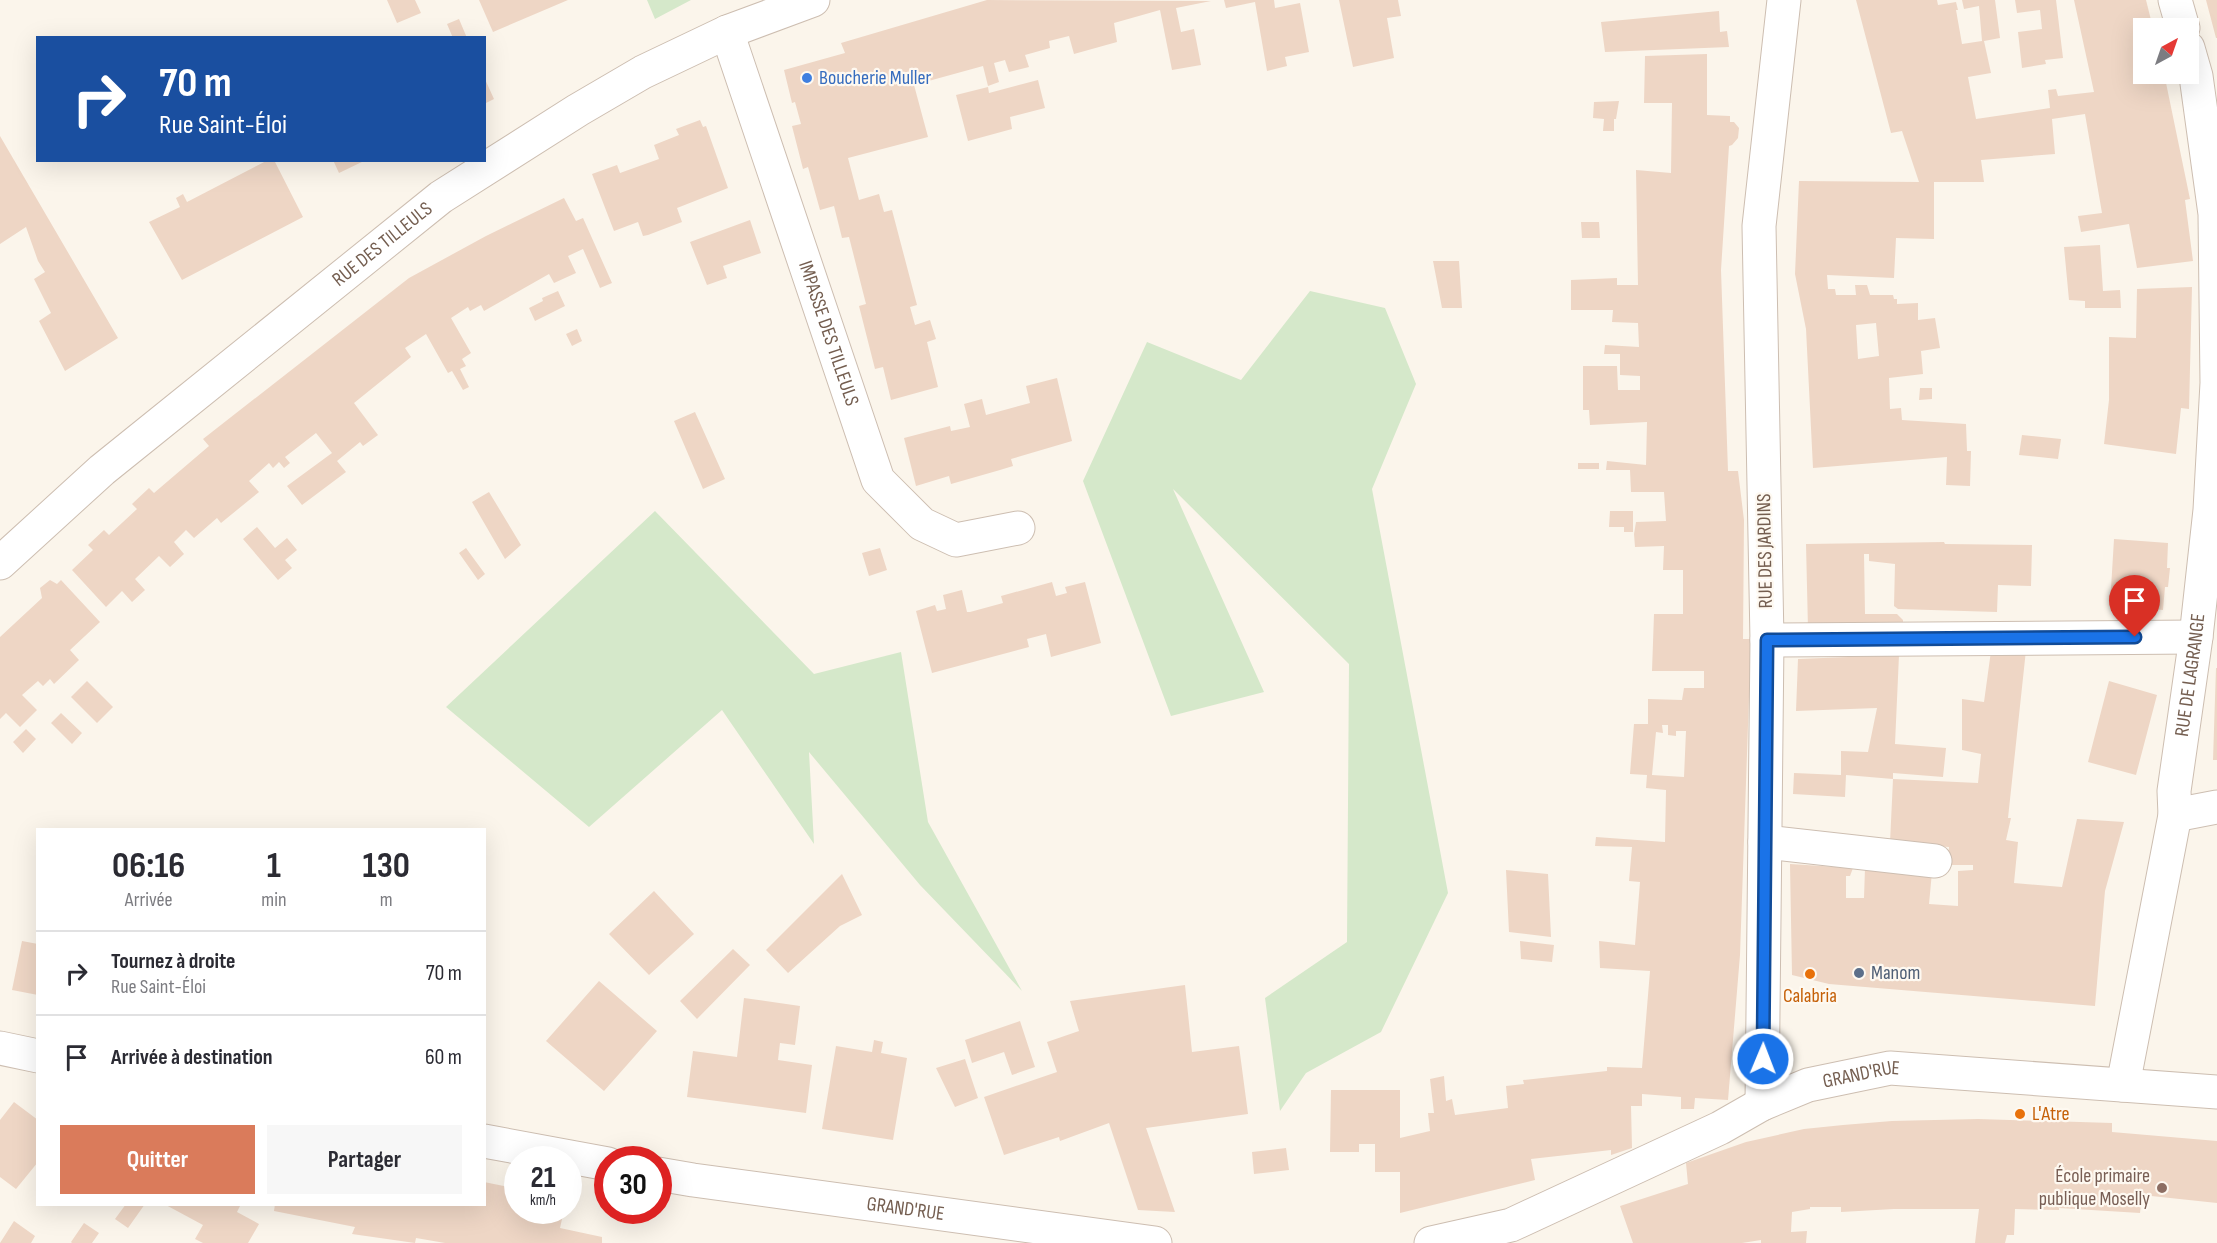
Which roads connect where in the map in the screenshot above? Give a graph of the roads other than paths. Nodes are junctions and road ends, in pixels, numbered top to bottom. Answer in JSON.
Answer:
{"nodes":[{"id":1,"x":813,"y":0,"type":"edge"},
{"id":2,"x":1784,"y":0,"type":"edge"},
{"id":3,"x":2175,"y":0,"type":"edge"},
{"id":4,"x":2180,"y":18,"type":"edge"},
{"id":5,"x":727,"y":32,"type":"junction"},
{"id":6,"x":2199,"y":74,"type":"edge"},
{"id":7,"x":2208,"y":95,"type":"edge"},
{"id":8,"x":1018,"y":528,"type":"dead end"},
{"id":9,"x":0,"y":563,"type":"edge"},
{"id":10,"x":2196,"y":637,"type":"junction"},
{"id":11,"x":1767,"y":640,"type":"junction"},
{"id":12,"x":2217,"y":807,"type":"edge"},
{"id":13,"x":2175,"y":815,"type":"junction"},
{"id":14,"x":1765,"y":842,"type":"junction"},
{"id":15,"x":1935,"y":861,"type":"dead end"},
{"id":16,"x":0,"y":1048,"type":"edge"},
{"id":17,"x":36,"y":1056,"type":"edge"},
{"id":18,"x":2124,"y":1085,"type":"junction"},
{"id":19,"x":2217,"y":1092,"type":"edge"},
{"id":20,"x":1762,"y":1104,"type":"junction"},
{"id":21,"x":486,"y":1141,"type":"edge"},
{"id":22,"x":594,"y":1161,"type":"edge"},
{"id":23,"x":672,"y":1176,"type":"edge"},
{"id":24,"x":1437,"y":1242,"type":"edge"},
{"id":25,"x":1155,"y":1243,"type":"edge"}],
"edges":[{"from":1,"to":5,"type":"street","name":"RUE DES TILLEULS"},
{"from":2,"to":11,"type":"street","name":"RUE DES JARDINS"},
{"from":3,"to":4,"type":"street"},
{"from":5,"to":8,"type":"street","name":"IMPASSE DES TILLEULS"},
{"from":5,"to":9,"type":"street","name":"RUE DES TILLEULS"},
{"from":6,"to":7,"type":"street","name":"RUE DE LAGRANGE"},
{"from":7,"to":10,"type":"street","name":"RUE DE LAGRANGE"},
{"from":10,"to":11,"type":"street"},
{"from":10,"to":13,"type":"street","name":"RUE DE LAGRANGE"},
{"from":11,"to":14,"type":"street","name":"RUE DES JARDINS"},
{"from":12,"to":13,"type":"street"},
{"from":13,"to":18,"type":"street","name":"RUE DE LAGRANGE"},
{"from":14,"to":15,"type":"street"},
{"from":14,"to":20,"type":"street","name":"RUE DES JARDINS"},
{"from":16,"to":17,"type":"street"},
{"from":18,"to":19,"type":"street","name":"GRAND'RUE"},
{"from":18,"to":20,"type":"street","name":"GRAND'RUE"},
{"from":20,"to":24,"type":"street","name":"GRAND'RUE"},
{"from":21,"to":22,"type":"street"},
{"from":23,"to":25,"type":"street","name":"GRAND'RUE"}]}
